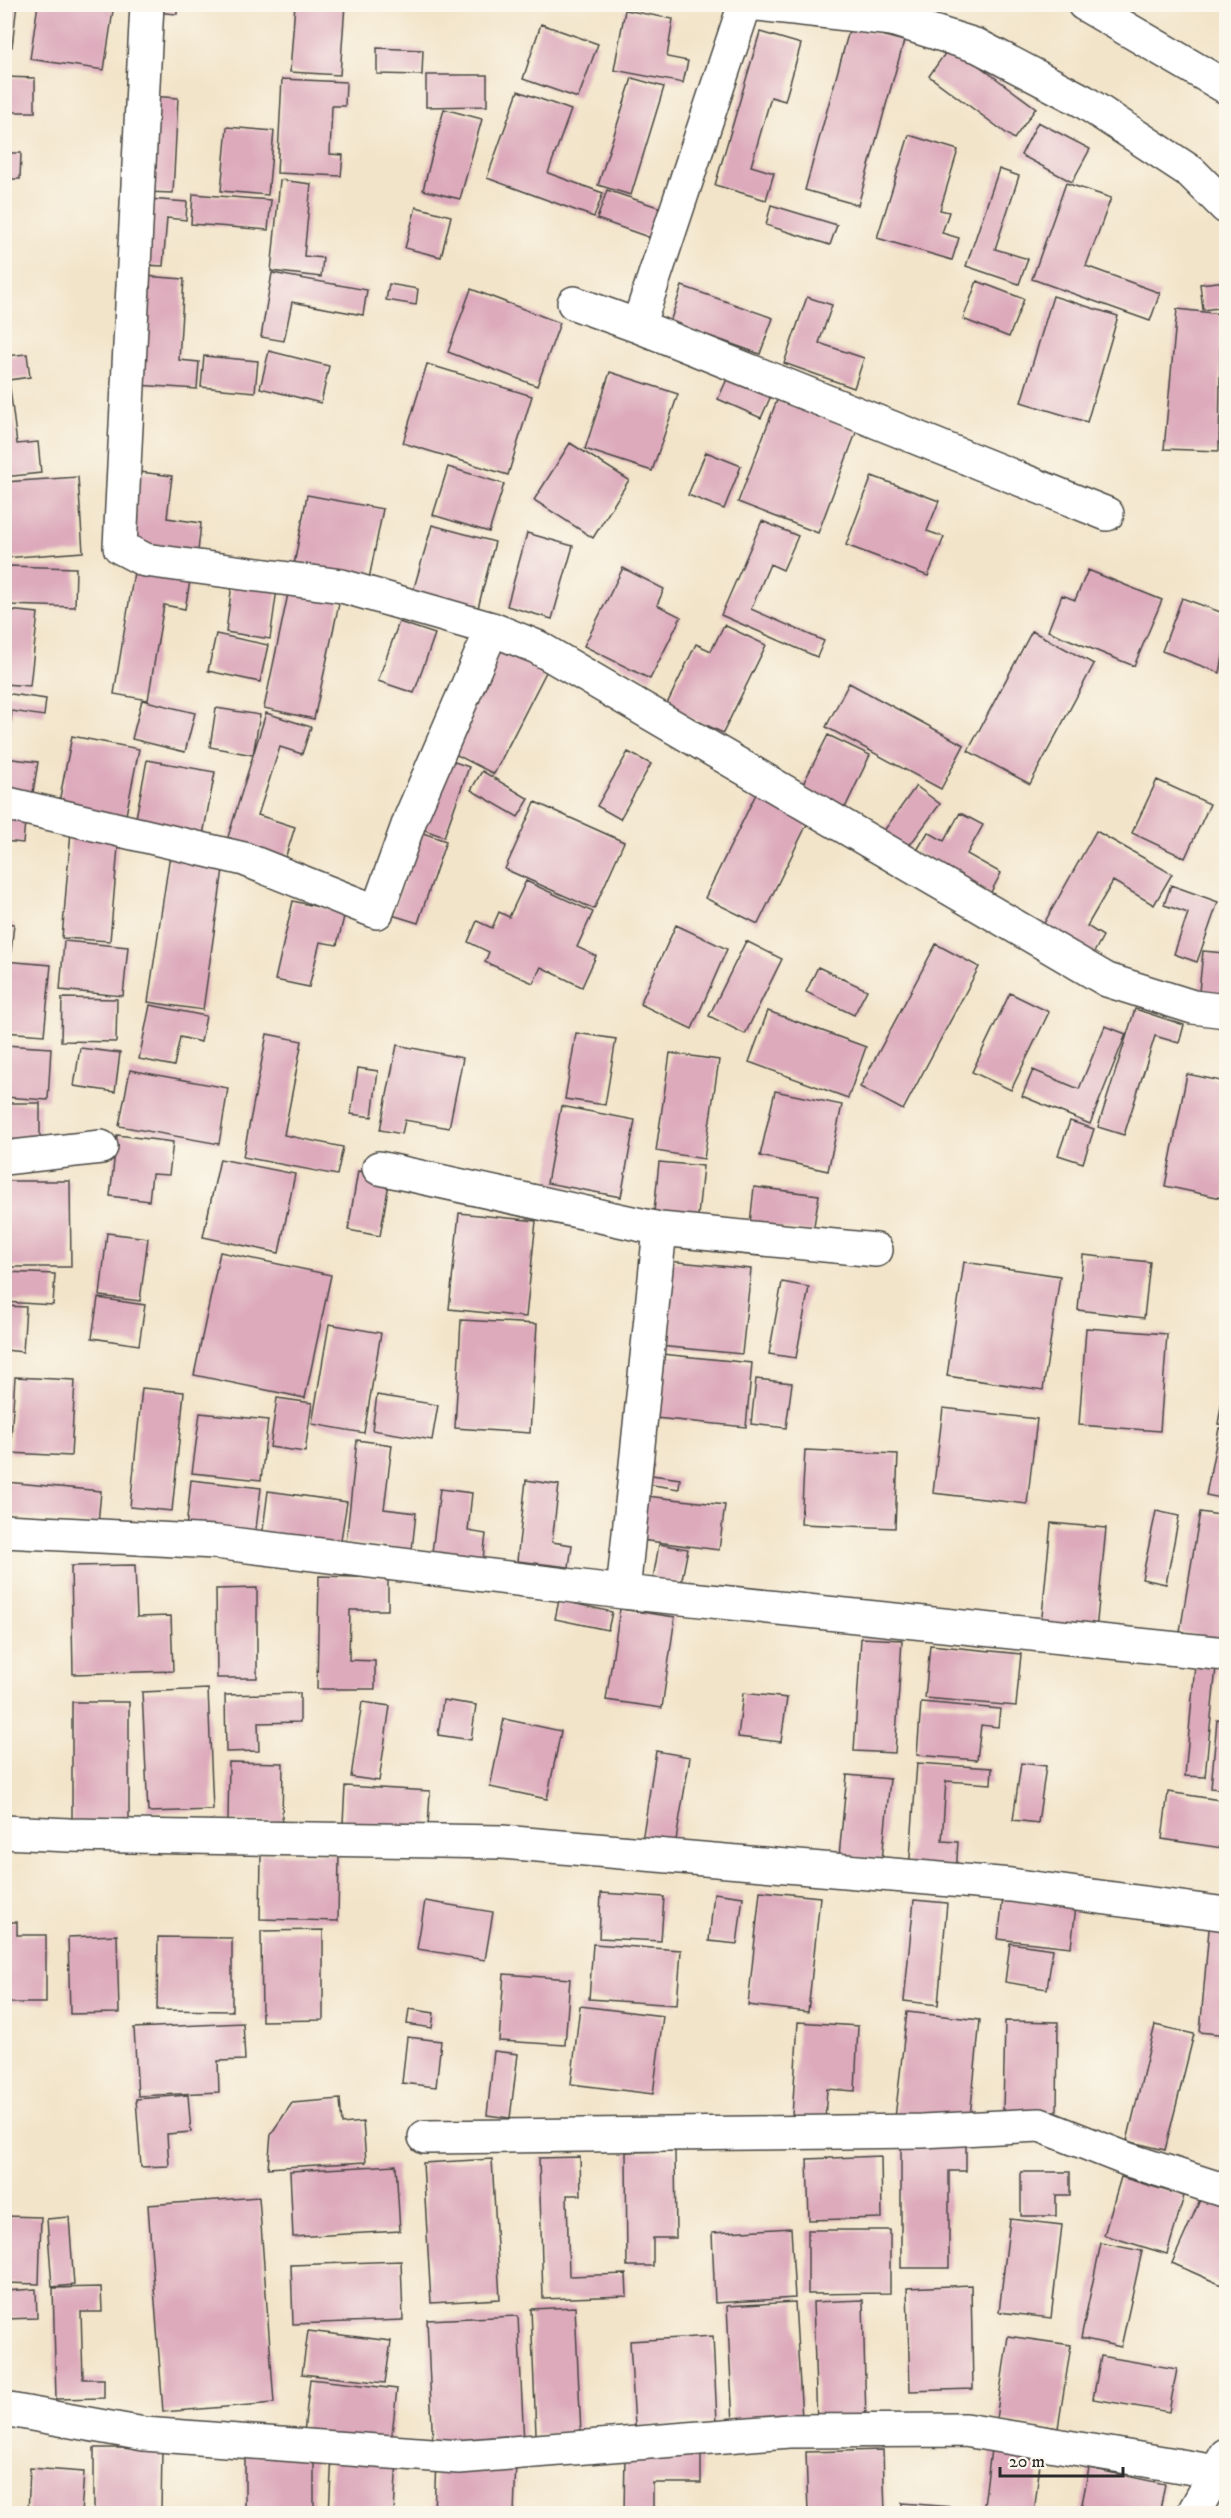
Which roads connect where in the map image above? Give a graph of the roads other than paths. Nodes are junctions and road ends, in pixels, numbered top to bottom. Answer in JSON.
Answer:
{"nodes":[{"id":1,"x":147,"y":4,"type":"edge"},
{"id":2,"x":745,"y":4,"type":"edge"},
{"id":3,"x":758,"y":4,"type":"edge"},
{"id":4,"x":1084,"y":4,"type":"edge"},
{"id":5,"x":1227,"y":87,"type":"edge"},
{"id":6,"x":1227,"y":207,"type":"edge"},
{"id":7,"x":574,"y":303,"type":"dead end"},
{"id":8,"x":639,"y":326,"type":"junction"},
{"id":9,"x":1107,"y":514,"type":"dead end"},
{"id":10,"x":492,"y":629,"type":"junction"},
{"id":11,"x":4,"y":803,"type":"edge"},
{"id":12,"x":1227,"y":1011,"type":"edge"},
{"id":13,"x":101,"y":1147,"type":"dead end"},
{"id":14,"x":4,"y":1158,"type":"edge"},
{"id":15,"x":379,"y":1168,"type":"dead end"},
{"id":16,"x":660,"y":1229,"type":"junction"},
{"id":17,"x":876,"y":1250,"type":"dead end"},
{"id":18,"x":4,"y":1531,"type":"edge"},
{"id":19,"x":622,"y":1592,"type":"junction"},
{"id":20,"x":1227,"y":1654,"type":"edge"},
{"id":21,"x":4,"y":1832,"type":"edge"},
{"id":22,"x":1227,"y":1914,"type":"edge"},
{"id":23,"x":425,"y":2136,"type":"dead end"},
{"id":24,"x":1227,"y":2191,"type":"edge"},
{"id":25,"x":4,"y":2409,"type":"edge"},
{"id":26,"x":1222,"y":2463,"type":"edge"},
{"id":27,"x":1193,"y":2514,"type":"edge"}],
"edges":[{"from":1,"to":10,"type":"street"},
{"from":2,"to":8,"type":"street"},
{"from":3,"to":6,"type":"street"},
{"from":4,"to":5,"type":"street"},
{"from":7,"to":8,"type":"street"},
{"from":8,"to":9,"type":"street"},
{"from":10,"to":11,"type":"street"},
{"from":10,"to":12,"type":"street"},
{"from":13,"to":14,"type":"street"},
{"from":15,"to":16,"type":"street"},
{"from":16,"to":17,"type":"street"},
{"from":16,"to":19,"type":"street"},
{"from":18,"to":19,"type":"street"},
{"from":19,"to":20,"type":"street"},
{"from":21,"to":22,"type":"street"},
{"from":23,"to":24,"type":"street"},
{"from":25,"to":26,"type":"street"},
{"from":26,"to":27,"type":"street"}]}
